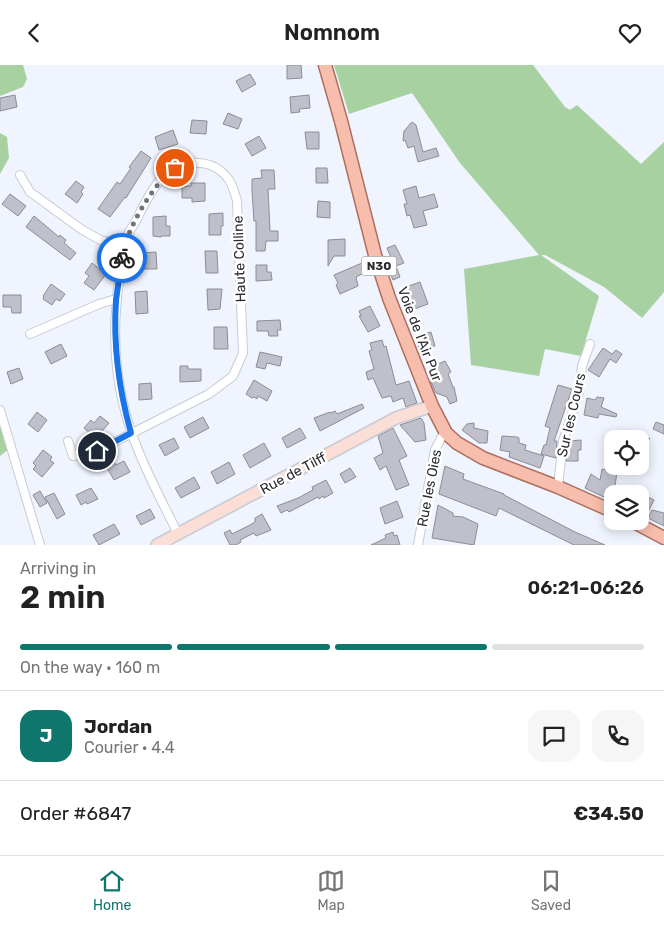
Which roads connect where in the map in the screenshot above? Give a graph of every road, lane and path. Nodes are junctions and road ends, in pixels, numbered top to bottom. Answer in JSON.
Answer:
{"nodes":[{"id":1,"x":325,"y":65,"type":"edge"},
{"id":2,"x":20,"y":175,"type":"dead end"},
{"id":3,"x":123,"y":245,"type":"junction"},
{"id":4,"x":116,"y":299,"type":"junction"},
{"id":5,"x":30,"y":334,"type":"dead end"},
{"id":6,"x":590,"y":344,"type":"dead end"},
{"id":7,"x":432,"y":406,"type":"junction"},
{"id":8,"x":0,"y":410,"type":"edge"},
{"id":9,"x":131,"y":433,"type":"junction"},
{"id":10,"x":446,"y":433,"type":"junction"},
{"id":11,"x":68,"y":441,"type":"dead end"},
{"id":12,"x":558,"y":487,"type":"junction"},
{"id":13,"x":604,"y":507,"type":"edge"},
{"id":14,"x":649,"y":530,"type":"edge"},
{"id":15,"x":178,"y":534,"type":"junction"},
{"id":16,"x":664,"y":538,"type":"edge"},
{"id":17,"x":40,"y":545,"type":"edge"},
{"id":18,"x":157,"y":545,"type":"edge"},
{"id":19,"x":418,"y":545,"type":"edge"}],
"edges":[{"from":1,"to":7,"type":"main road","name":"Voie de l'Air Pur","number":"N30"},
{"from":2,"to":3,"type":"street"},
{"from":3,"to":4,"type":"street"},
{"from":3,"to":9,"type":"street","name":"Haute Colline"},
{"from":4,"to":5,"type":"street"},
{"from":4,"to":9,"type":"street"},
{"from":6,"to":12,"type":"street","name":"Sur les Cours"},
{"from":7,"to":10,"type":"main road","name":"Voie de l'Air Pur","number":"N30"},
{"from":7,"to":15,"type":"main road","name":"Rue de Tilff"},
{"from":8,"to":17,"type":"street"},
{"from":9,"to":11,"type":"street","name":"Haute Colline"},
{"from":9,"to":15,"type":"street"},
{"from":10,"to":12,"type":"main road","name":"Voie de l'Air Pur","number":"N30"},
{"from":10,"to":19,"type":"street","name":"Rue les Oies"},
{"from":12,"to":13,"type":"main road","name":"Voie de l'Air Pur","number":"N30"},
{"from":14,"to":16,"type":"main road"},
{"from":15,"to":18,"type":"main road","name":"Rue de Tilff"}]}
